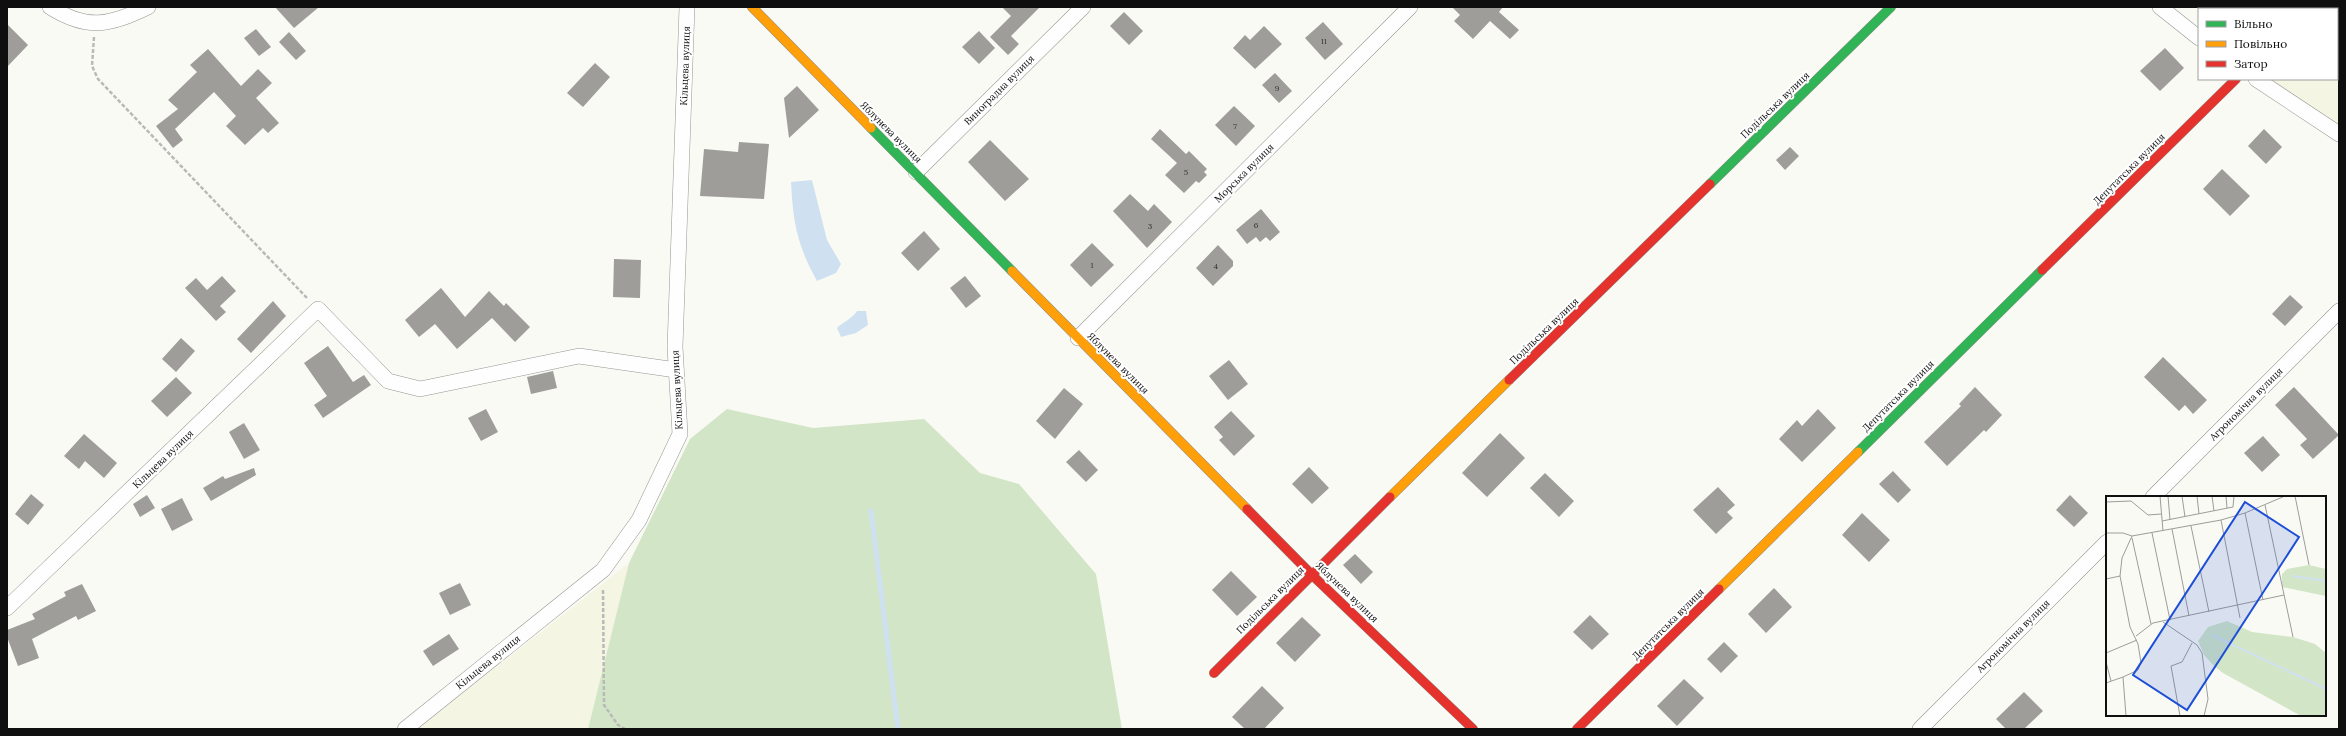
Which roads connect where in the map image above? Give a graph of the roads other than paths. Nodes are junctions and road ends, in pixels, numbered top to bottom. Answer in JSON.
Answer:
{"nodes":[{"id":1,"x":50,"y":7,"type":"edge"},
{"id":2,"x":148,"y":7,"type":"edge"},
{"id":3,"x":687,"y":7,"type":"edge"},
{"id":4,"x":1083,"y":7,"type":"edge"},
{"id":5,"x":1410,"y":7,"type":"edge"},
{"id":6,"x":1891,"y":7,"type":"edge"},
{"id":7,"x":2160,"y":7,"type":"edge"},
{"id":8,"x":758,"y":9,"type":"edge"},
{"id":9,"x":2198,"y":37,"type":"edge"},
{"id":10,"x":2235,"y":80,"type":"edge"},
{"id":11,"x":2258,"y":80,"type":"edge"},
{"id":12,"x":2339,"y":134,"type":"edge"},
{"id":13,"x":916,"y":172,"type":"junction"},
{"id":14,"x":2339,"y":311,"type":"edge"},
{"id":15,"x":1078,"y":338,"type":"junction"},
{"id":16,"x":676,"y":370,"type":"junction"},
{"id":17,"x":2153,"y":496,"type":"edge"},
{"id":18,"x":2106,"y":543,"type":"edge"},
{"id":19,"x":1311,"y":574,"type":"junction"},
{"id":20,"x":7,"y":608,"type":"edge"},
{"id":21,"x":1214,"y":673,"type":"dead end"},
{"id":22,"x":405,"y":729,"type":"edge"},
{"id":23,"x":1473,"y":729,"type":"edge"},
{"id":24,"x":1577,"y":729,"type":"edge"},
{"id":25,"x":1920,"y":729,"type":"edge"}],
"edges":[{"from":1,"to":2,"type":"street"},
{"from":3,"to":16,"type":"street","name":"Кільцева вулиця"},
{"from":4,"to":13,"type":"street","name":"Виноградна вулиця"},
{"from":5,"to":15,"type":"street","name":"Морська вулиця"},
{"from":6,"to":19,"type":"street","name":"Подільська вулиця"},
{"from":7,"to":9,"type":"street"},
{"from":8,"to":13,"type":"street","name":"Яблунева вулиця"},
{"from":10,"to":24,"type":"street","name":"Депутатська вулиця"},
{"from":11,"to":12,"type":"street"},
{"from":13,"to":15,"type":"street","name":"Яблунева вулиця"},
{"from":14,"to":17,"type":"street","name":"Агрономічна вулиця"},
{"from":15,"to":19,"type":"street","name":"Яблунева вулиця"},
{"from":16,"to":20,"type":"street","name":"Кільцева вулиця"},
{"from":16,"to":22,"type":"street","name":"Кільцева вулиця"},
{"from":18,"to":25,"type":"street","name":"Агрономічна вулиця"},
{"from":19,"to":21,"type":"street","name":"Подільська вулиця"},
{"from":19,"to":23,"type":"street","name":"Яблунева вулиця"}]}
